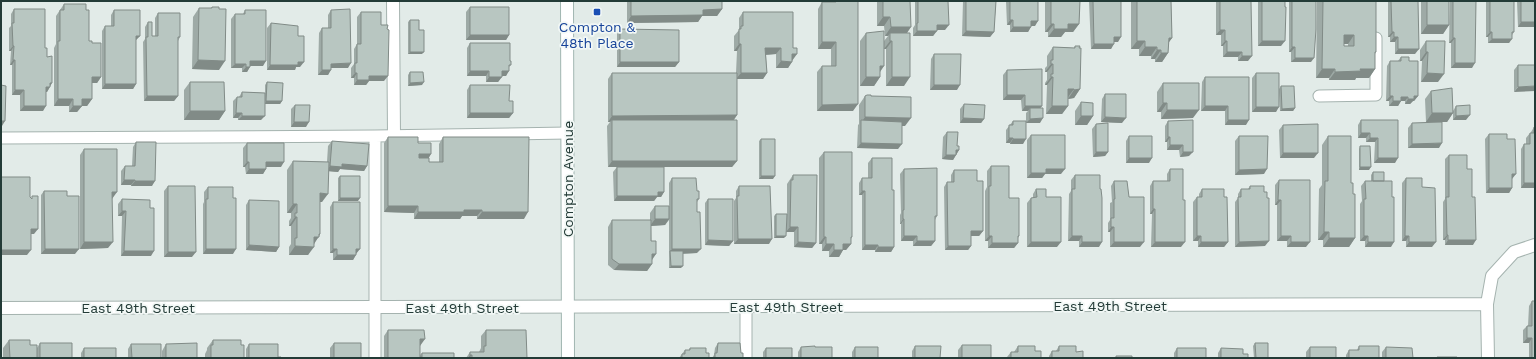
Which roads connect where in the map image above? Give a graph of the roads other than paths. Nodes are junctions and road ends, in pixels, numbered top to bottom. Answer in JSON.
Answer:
{"nodes":[{"id":1,"x":393,"y":1,"type":"edge"},
{"id":2,"x":567,"y":1,"type":"edge"},
{"id":3,"x":1376,"y":24,"type":"edge"},
{"id":4,"x":1319,"y":96,"type":"dead end"},
{"id":5,"x":568,"y":133,"type":"junction"},
{"id":6,"x":375,"y":136,"type":"junction"},
{"id":7,"x":394,"y":136,"type":"junction"},
{"id":8,"x":1,"y":138,"type":"edge"},
{"id":9,"x":1535,"y":245,"type":"edge"},
{"id":10,"x":1487,"y":304,"type":"junction"},
{"id":11,"x":568,"y":307,"type":"junction"},
{"id":12,"x":746,"y":307,"type":"junction"},
{"id":13,"x":1,"y":308,"type":"edge"},
{"id":14,"x":375,"y":308,"type":"junction"},
{"id":15,"x":375,"y":358,"type":"edge"},
{"id":16,"x":568,"y":358,"type":"edge"},
{"id":17,"x":746,"y":358,"type":"edge"},
{"id":18,"x":1488,"y":358,"type":"edge"}],
"edges":[{"from":1,"to":7,"type":"street"},
{"from":2,"to":5,"type":"street","name":"Compton Avenue"},
{"from":3,"to":4,"type":"lane"},
{"from":5,"to":7,"type":"lane"},
{"from":5,"to":11,"type":"street","name":"Compton Avenue"},
{"from":6,"to":7,"type":"lane"},
{"from":6,"to":8,"type":"lane"},
{"from":6,"to":14,"type":"lane"},
{"from":9,"to":10,"type":"street"},
{"from":10,"to":12,"type":"street","name":"East 49th Street"},
{"from":10,"to":18,"type":"street"},
{"from":11,"to":12,"type":"street","name":"East 49th Street"},
{"from":11,"to":14,"type":"street","name":"East 49th Street"},
{"from":11,"to":16,"type":"street","name":"Compton Avenue"},
{"from":12,"to":17,"type":"lane"},
{"from":13,"to":14,"type":"street","name":"East 49th Street"},
{"from":14,"to":15,"type":"lane"}]}
